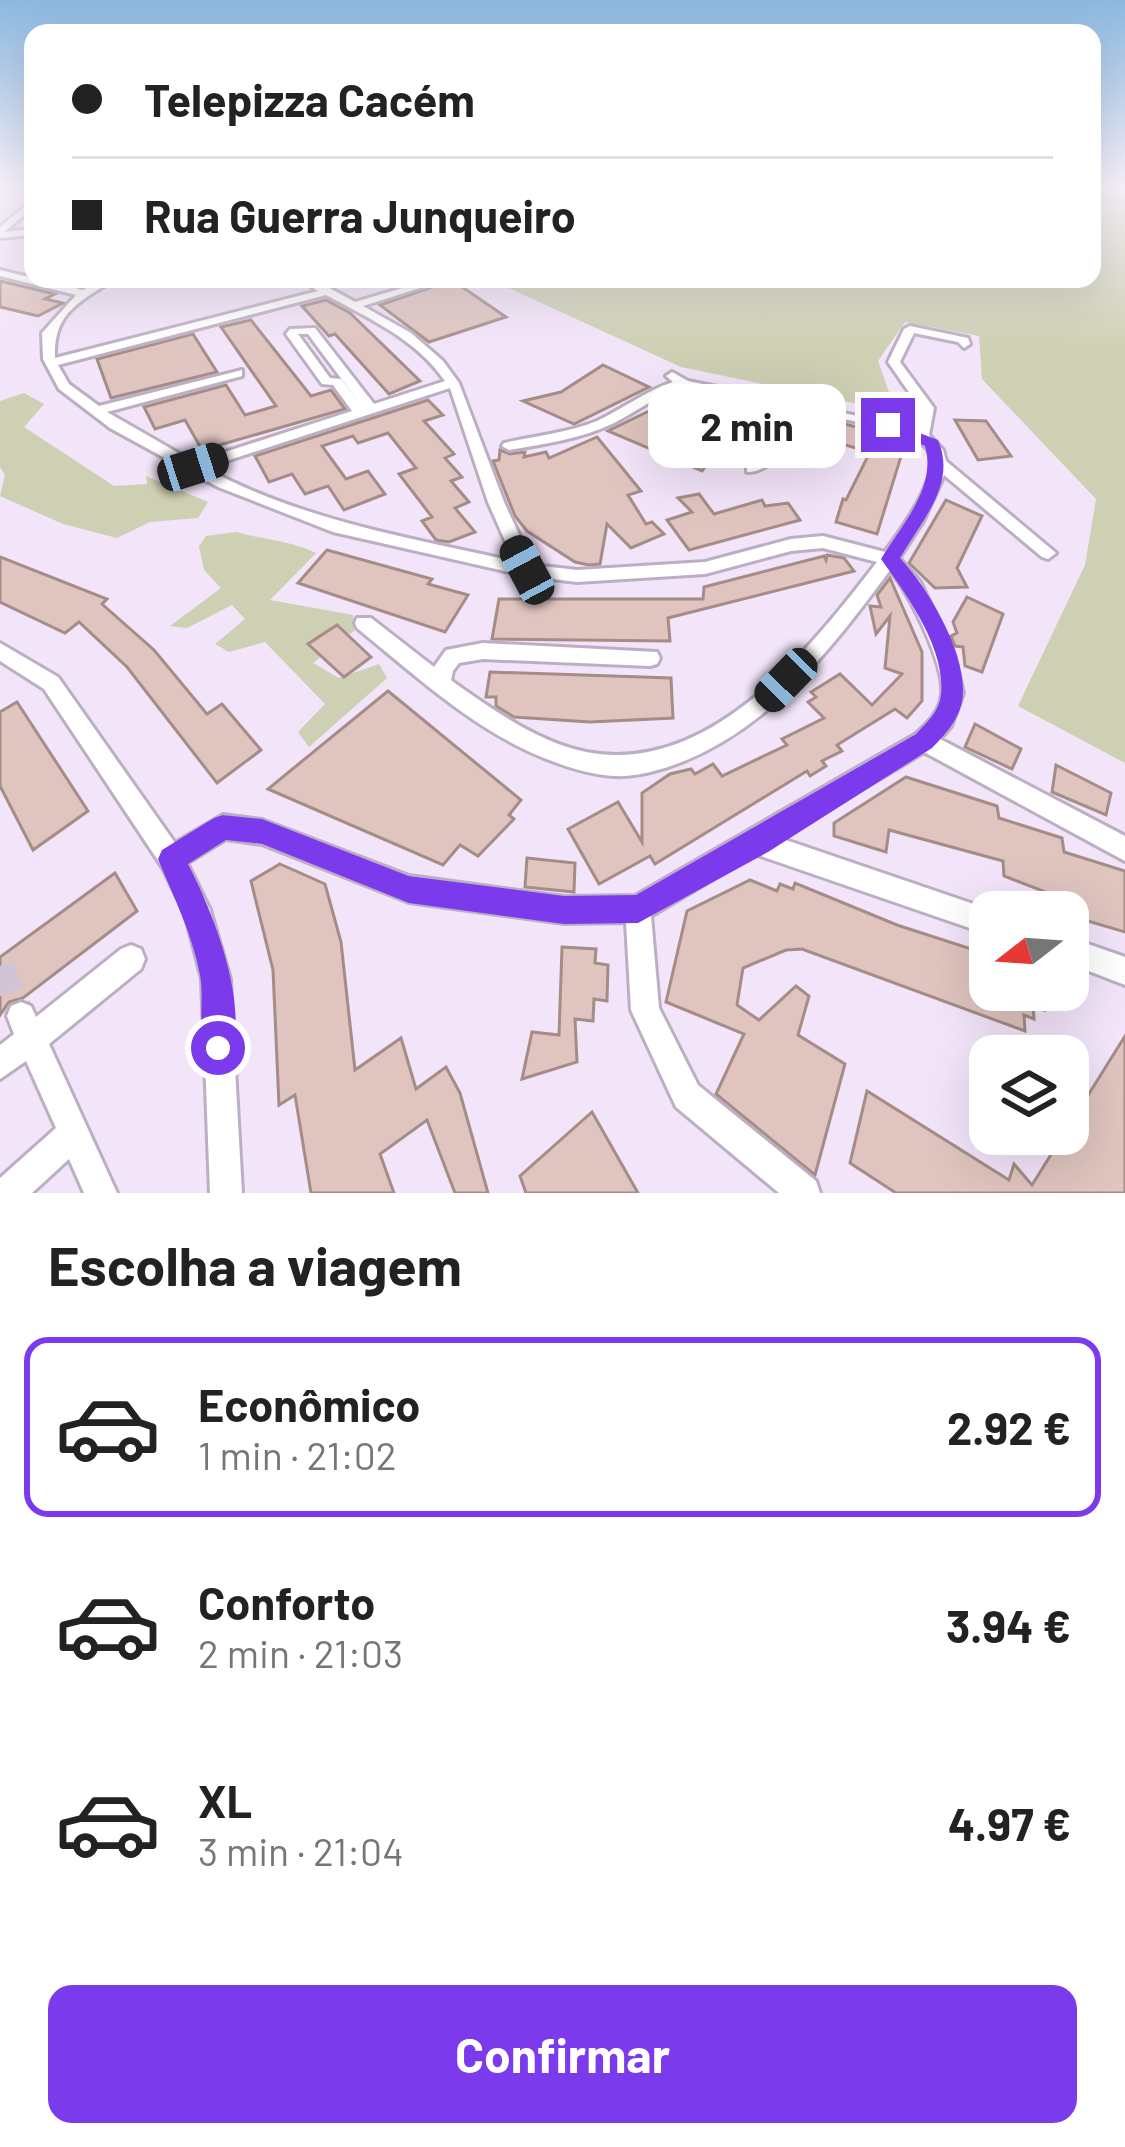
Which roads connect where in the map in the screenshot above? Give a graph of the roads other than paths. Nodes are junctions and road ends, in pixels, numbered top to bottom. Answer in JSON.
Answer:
{"nodes":[{"id":1,"x":62,"y":288,"type":"edge"},
{"id":2,"x":93,"y":288,"type":"edge"},
{"id":3,"x":323,"y":288,"type":"edge"},
{"id":4,"x":400,"y":288,"type":"edge"},
{"id":5,"x":410,"y":288,"type":"edge"},
{"id":6,"x":403,"y":290,"type":"junction"},
{"id":7,"x":329,"y":291,"type":"junction"},
{"id":8,"x":83,"y":293,"type":"junction"},
{"id":9,"x":356,"y":305,"type":"junction"},
{"id":10,"x":964,"y":344,"type":"dead end"},
{"id":11,"x":51,"y":363,"type":"junction"},
{"id":12,"x":238,"y":373,"type":"dead end"},
{"id":13,"x":453,"y":383,"type":"junction"},
{"id":14,"x":796,"y":408,"type":"junction"},
{"id":15,"x":97,"y":411,"type":"junction"},
{"id":16,"x":365,"y":411,"type":"junction"},
{"id":17,"x":922,"y":436,"type":"junction"},
{"id":18,"x":509,"y":446,"type":"dead end"},
{"id":19,"x":939,"y":463,"type":"junction"},
{"id":20,"x":193,"y":467,"type":"junction"},
{"id":21,"x":752,"y":469,"type":"dead end"},
{"id":22,"x":1048,"y":553,"type":"dead end"},
{"id":23,"x":890,"y":559,"type":"junction"},
{"id":24,"x":527,"y":570,"type":"junction"},
{"id":25,"x":364,"y":623,"type":"dead end"},
{"id":26,"x":0,"y":650,"type":"edge"},
{"id":27,"x":650,"y":658,"type":"dead end"},
{"id":28,"x":441,"y":682,"type":"junction"},
{"id":29,"x":924,"y":741,"type":"junction"},
{"id":30,"x":758,"y":843,"type":"junction"},
{"id":31,"x":1125,"y":849,"type":"edge"},
{"id":32,"x":172,"y":859,"type":"junction"},
{"id":33,"x":638,"y":909,"type":"junction"},
{"id":34,"x":969,"y":915,"type":"edge"},
{"id":35,"x":1089,"y":958,"type":"edge"},
{"id":36,"x":131,"y":959,"type":"dead end"},
{"id":37,"x":1125,"y":971,"type":"edge"},
{"id":38,"x":26,"y":1027,"type":"junction"},
{"id":39,"x":0,"y":1064,"type":"edge"},
{"id":40,"x":73,"y":1134,"type":"junction"},
{"id":41,"x":8,"y":1193,"type":"edge"},
{"id":42,"x":101,"y":1193,"type":"edge"},
{"id":43,"x":226,"y":1193,"type":"edge"},
{"id":44,"x":805,"y":1193,"type":"edge"}],
"edges":[{"from":1,"to":8,"type":"street"},
{"from":2,"to":8,"type":"street"},
{"from":3,"to":7,"type":"street"},
{"from":4,"to":6,"type":"street"},
{"from":5,"to":6,"type":"street"},
{"from":6,"to":9,"type":"street"},
{"from":7,"to":9,"type":"street"},
{"from":7,"to":11,"type":"street"},
{"from":8,"to":11,"type":"street"},
{"from":9,"to":13,"type":"street"},
{"from":10,"to":17,"type":"street"},
{"from":11,"to":15,"type":"street"},
{"from":12,"to":15,"type":"street"},
{"from":13,"to":16,"type":"street"},
{"from":13,"to":24,"type":"street"},
{"from":14,"to":17,"type":"street"},
{"from":14,"to":18,"type":"street"},
{"from":14,"to":21,"type":"street"},
{"from":15,"to":20,"type":"street"},
{"from":16,"to":16,"type":"street"},
{"from":16,"to":20,"type":"street"},
{"from":17,"to":19,"type":"street"},
{"from":19,"to":22,"type":"street"},
{"from":19,"to":23,"type":"street"},
{"from":20,"to":24,"type":"street"},
{"from":23,"to":24,"type":"street"},
{"from":23,"to":28,"type":"street"},
{"from":23,"to":29,"type":"street"},
{"from":25,"to":28,"type":"street"},
{"from":26,"to":32,"type":"street"},
{"from":27,"to":28,"type":"street"},
{"from":29,"to":30,"type":"street"},
{"from":29,"to":31,"type":"street"},
{"from":30,"to":33,"type":"street"},
{"from":30,"to":34,"type":"street"},
{"from":32,"to":33,"type":"street"},
{"from":32,"to":43,"type":"street"},
{"from":33,"to":44,"type":"street"},
{"from":35,"to":37,"type":"street"},
{"from":36,"to":38,"type":"street"},
{"from":38,"to":39,"type":"street"},
{"from":38,"to":40,"type":"street"},
{"from":40,"to":41,"type":"street"},
{"from":40,"to":42,"type":"street"}]}
